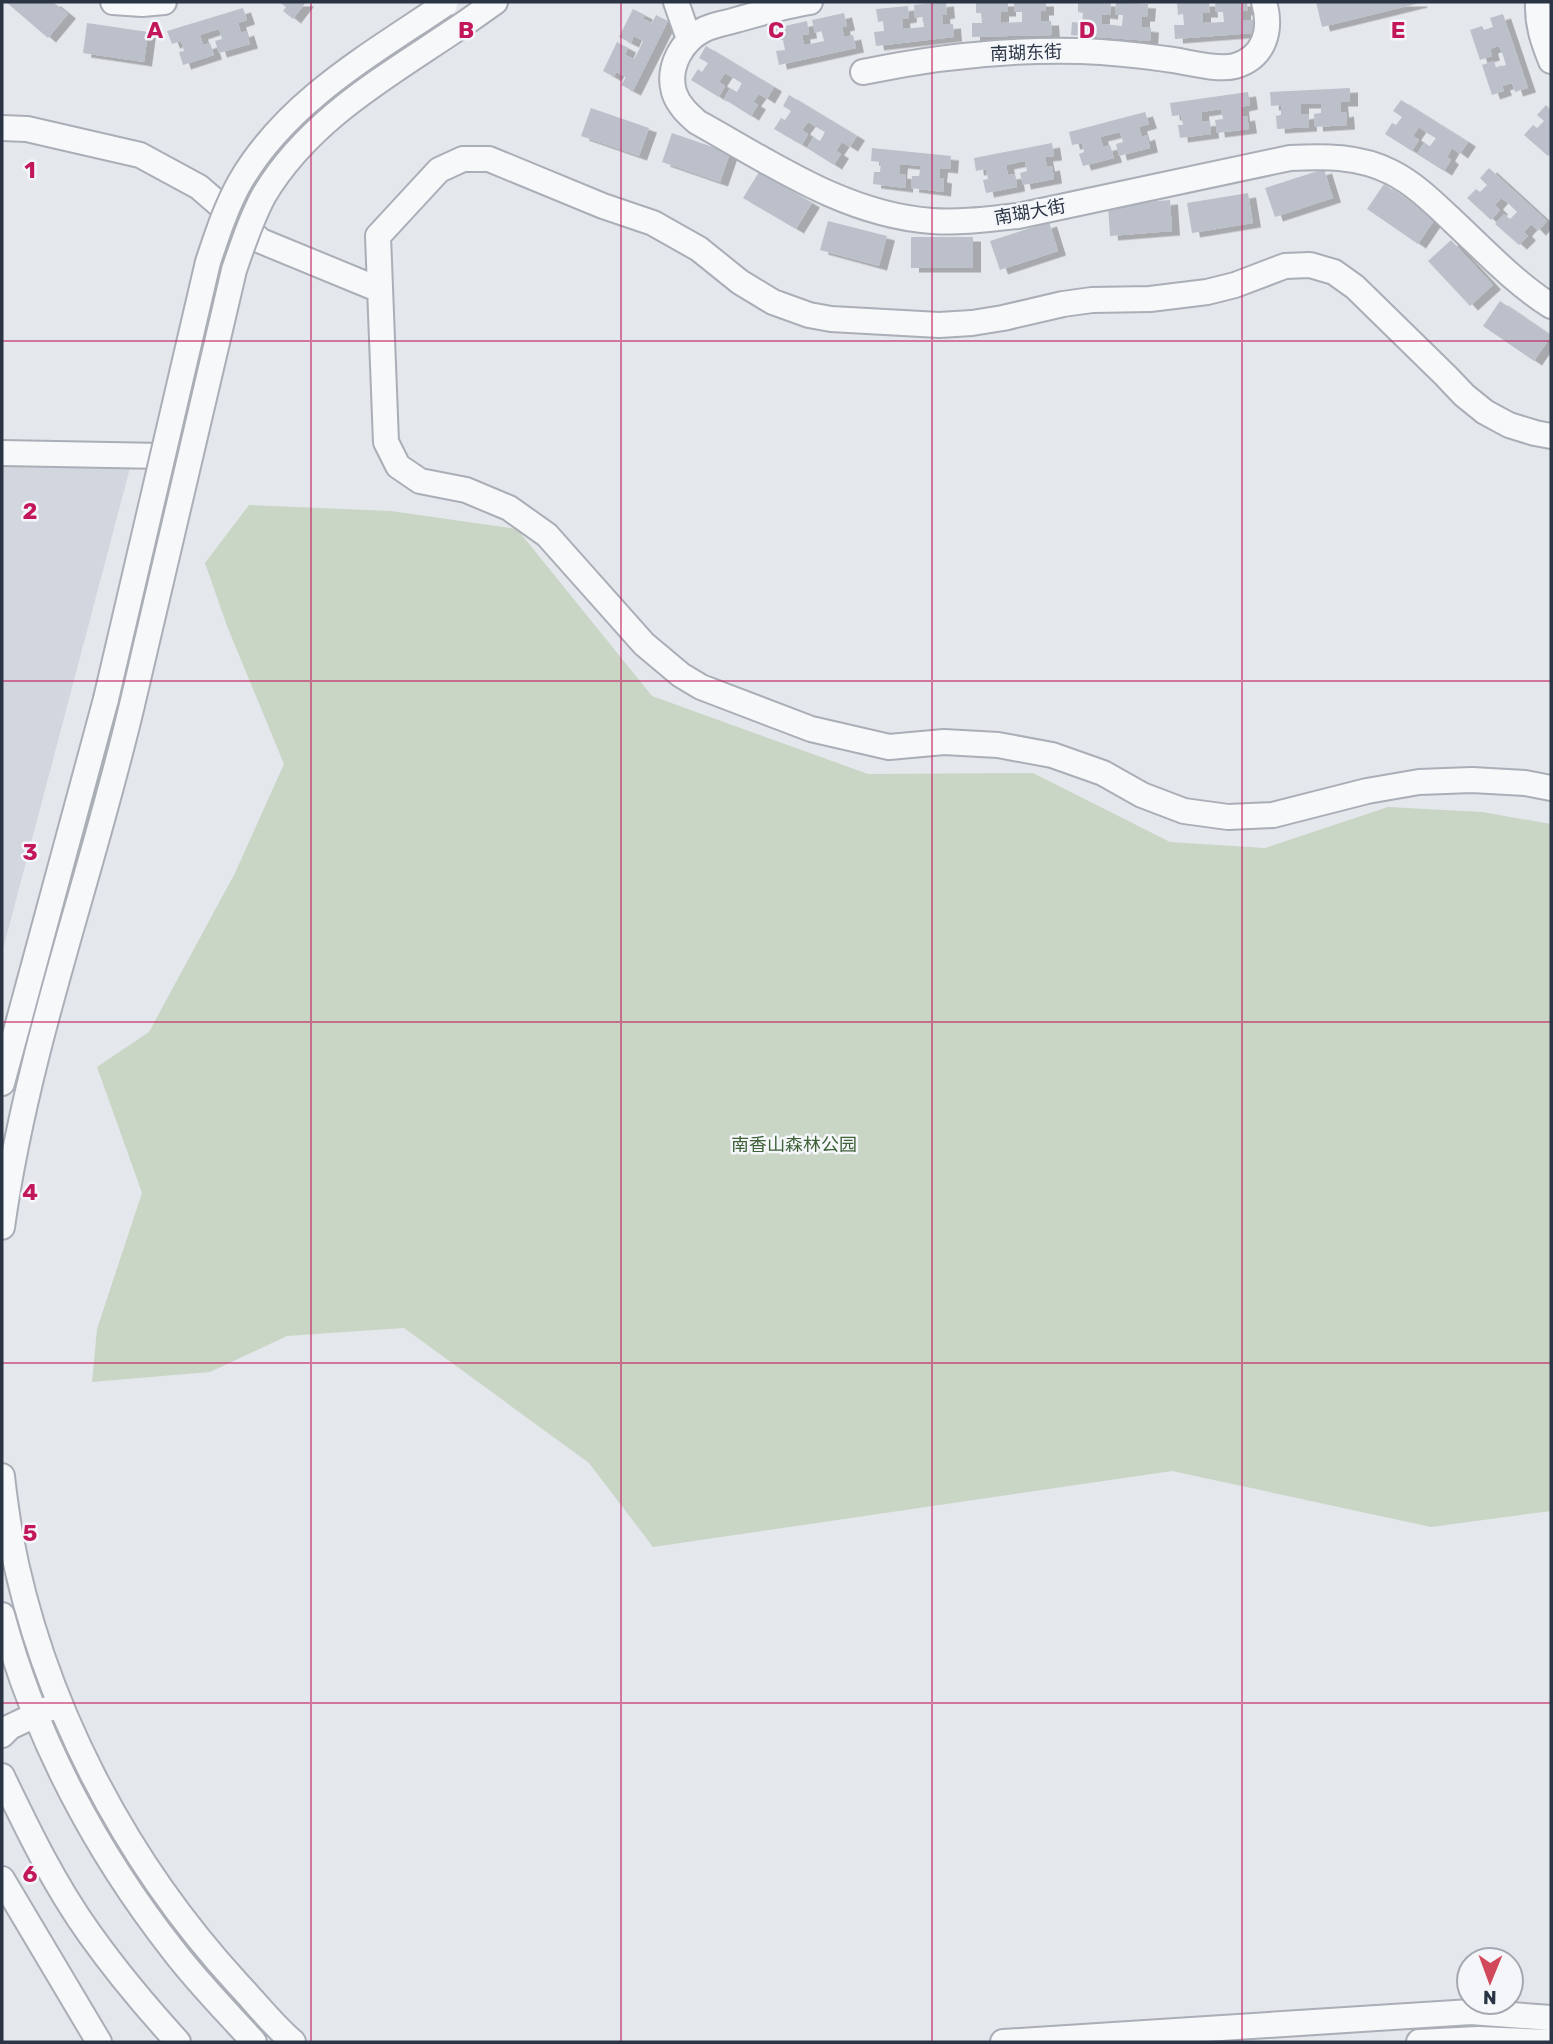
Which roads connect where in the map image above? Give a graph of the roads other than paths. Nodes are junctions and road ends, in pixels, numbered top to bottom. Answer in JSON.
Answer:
{"nodes":[{"id":1,"x":113,"y":2,"type":"edge"},
{"id":2,"x":164,"y":2,"type":"edge"},
{"id":3,"x":495,"y":2,"type":"edge"},
{"id":4,"x":676,"y":2,"type":"edge"},
{"id":5,"x":810,"y":2,"type":"edge"},
{"id":6,"x":1264,"y":2,"type":"edge"},
{"id":7,"x":1538,"y":2,"type":"edge"},
{"id":8,"x":447,"y":3,"type":"edge"},
{"id":9,"x":689,"y":39,"type":"junction"},
{"id":10,"x":1551,"y":61,"type":"edge"},
{"id":11,"x":863,"y":72,"type":"dead end"},
{"id":12,"x":2,"y":128,"type":"edge"},
{"id":13,"x":380,"y":290,"type":"junction"},
{"id":14,"x":1551,"y":306,"type":"edge"},
{"id":15,"x":1551,"y":436,"type":"edge"},
{"id":16,"x":2,"y":453,"type":"edge"},
{"id":17,"x":163,"y":456,"type":"junction"},
{"id":18,"x":1551,"y":788,"type":"edge"},
{"id":19,"x":2,"y":1083,"type":"edge"},
{"id":20,"x":2,"y":1227,"type":"edge"},
{"id":21,"x":3,"y":1491,"type":"edge"},
{"id":22,"x":2,"y":1615,"type":"edge"},
{"id":23,"x":61,"y":1704,"type":"junction"},
{"id":24,"x":36,"y":1714,"type":"junction"},
{"id":25,"x":2,"y":1734,"type":"edge"},
{"id":26,"x":2,"y":1776,"type":"edge"},
{"id":27,"x":2,"y":1879,"type":"edge"},
{"id":28,"x":1551,"y":2018,"type":"edge"},
{"id":29,"x":99,"y":2042,"type":"edge"},
{"id":30,"x":178,"y":2042,"type":"edge"},
{"id":31,"x":254,"y":2042,"type":"edge"},
{"id":32,"x":293,"y":2042,"type":"edge"},
{"id":33,"x":1003,"y":2042,"type":"edge"},
{"id":34,"x":1419,"y":2042,"type":"edge"},
{"id":35,"x":1551,"y":2042,"type":"edge"}],
"edges":[{"from":1,"to":2,"type":"street"},
{"from":3,"to":20,"type":"street","bridge":true},
{"from":4,"to":9,"type":"street"},
{"from":5,"to":9,"type":"street"},
{"from":6,"to":11,"type":"street","name":"南瑚东街"},
{"from":7,"to":10,"type":"street"},
{"from":8,"to":17,"type":"street","bridge":true},
{"from":9,"to":14,"type":"street","name":"南瑚大街"},
{"from":12,"to":13,"type":"street"},
{"from":13,"to":15,"type":"street"},
{"from":13,"to":18,"type":"street"},
{"from":16,"to":17,"type":"street"},
{"from":17,"to":19,"type":"street","bridge":true},
{"from":21,"to":23,"type":"street"},
{"from":22,"to":24,"type":"street"},
{"from":23,"to":24,"type":"street"},
{"from":23,"to":32,"type":"street"},
{"from":24,"to":25,"type":"street"},
{"from":24,"to":31,"type":"street"},
{"from":26,"to":30,"type":"street"},
{"from":27,"to":29,"type":"street"},
{"from":28,"to":33,"type":"street"},
{"from":34,"to":35,"type":"street"}]}
